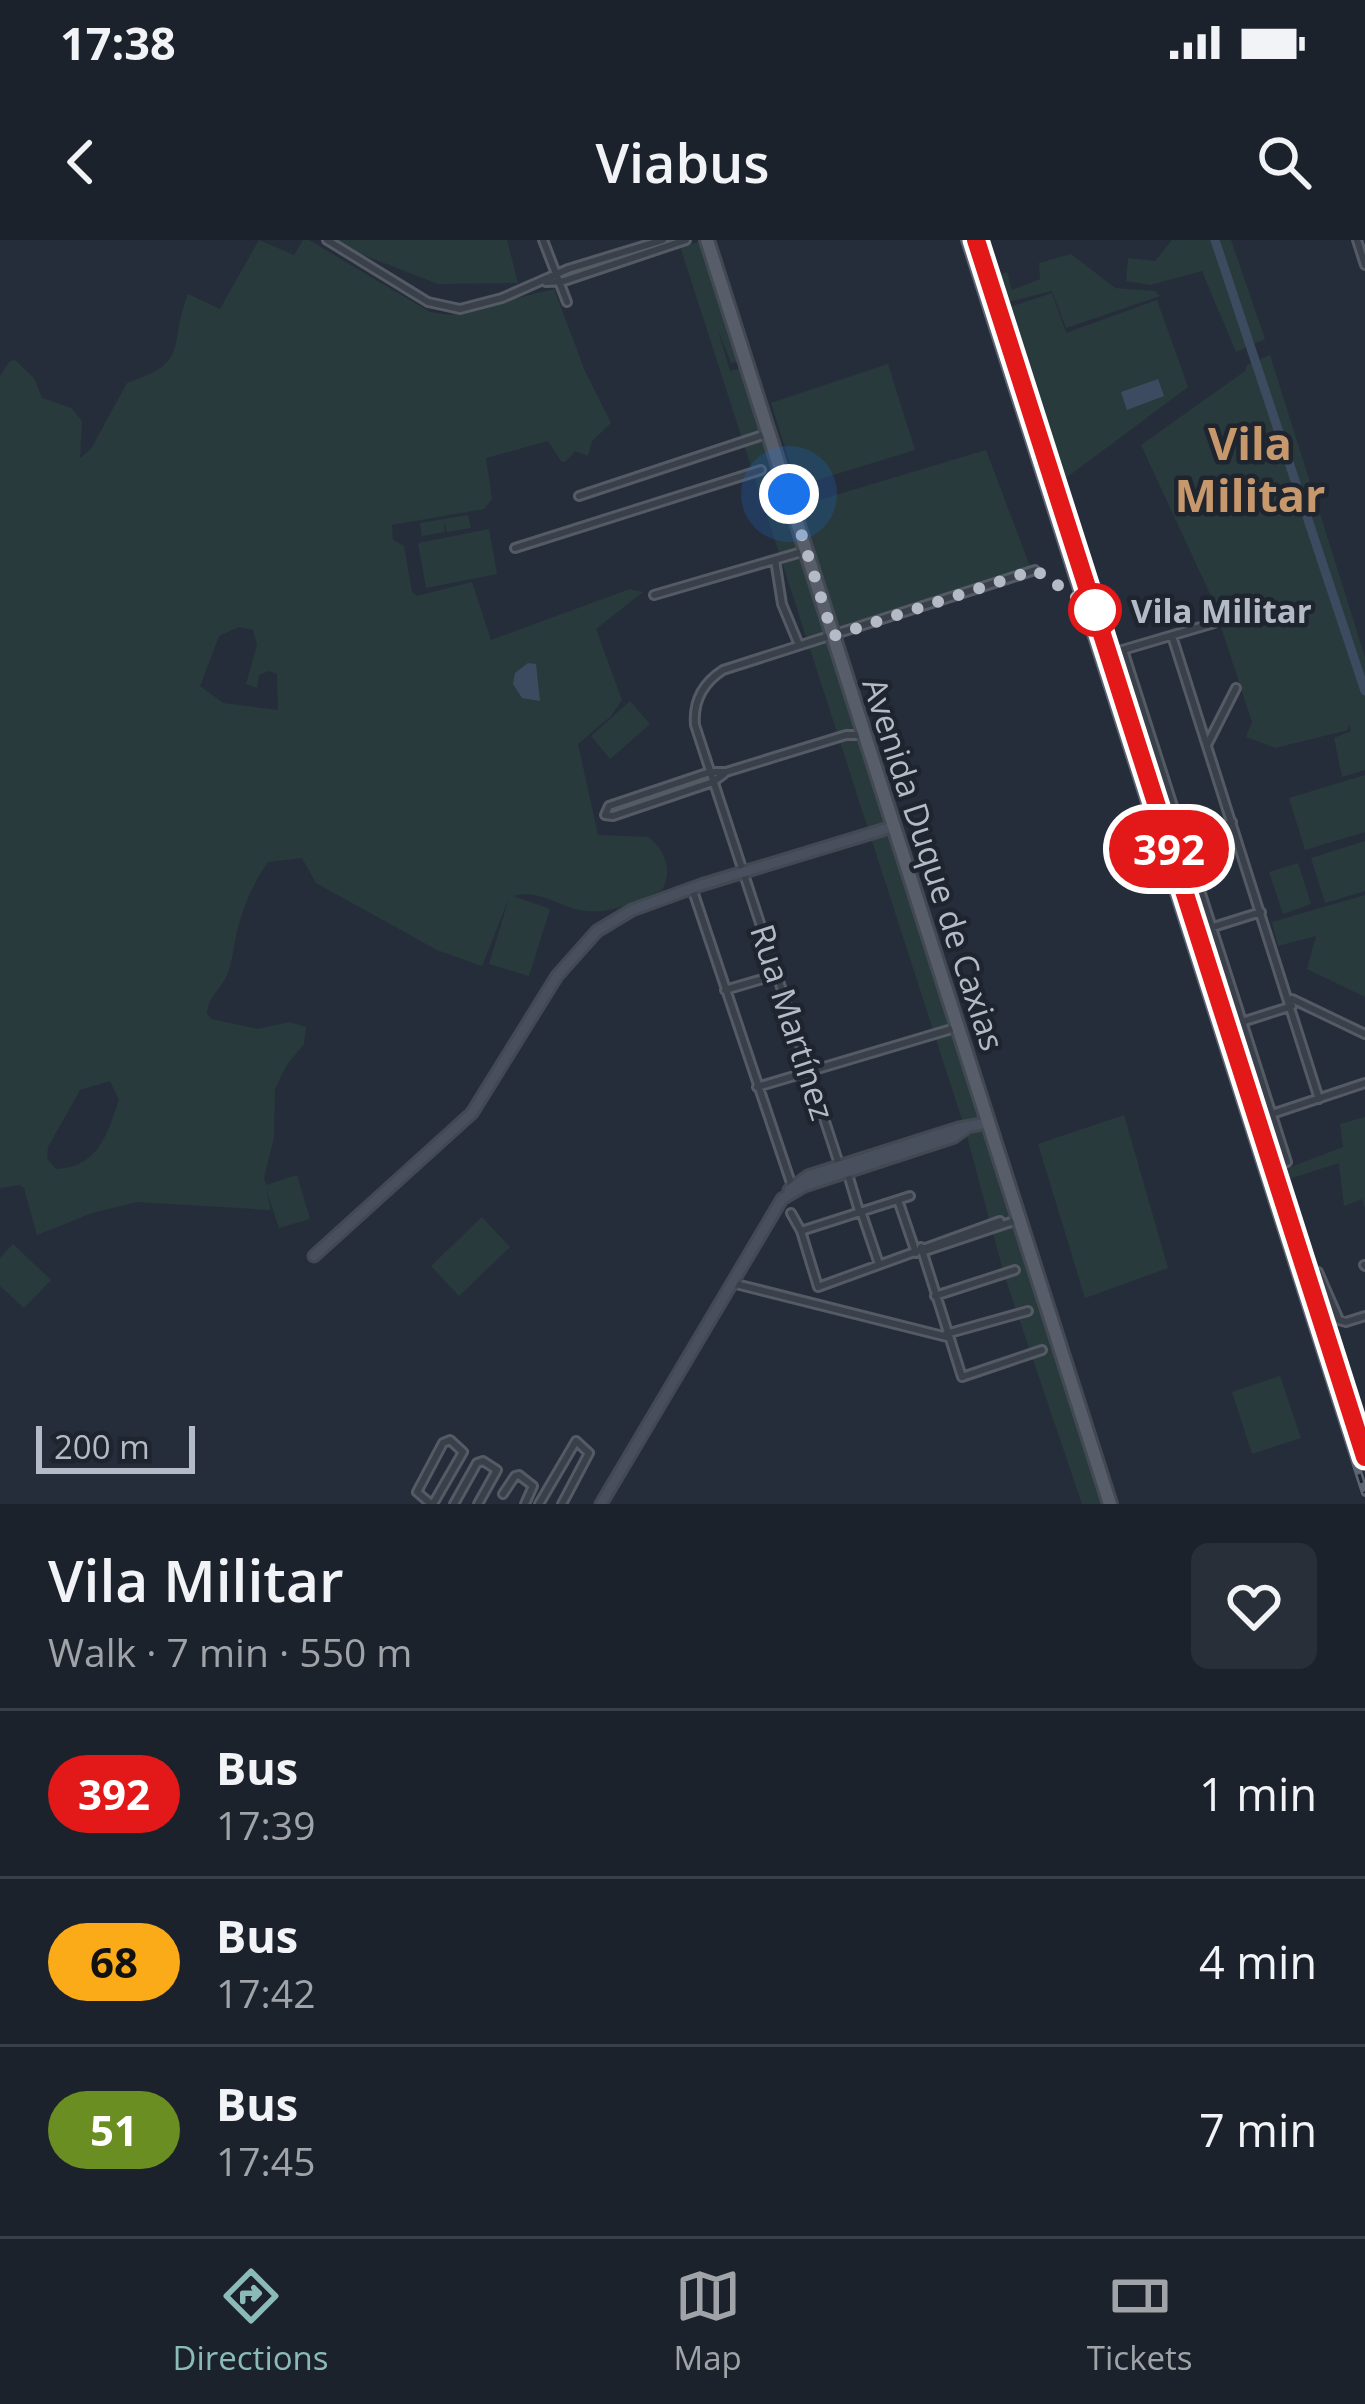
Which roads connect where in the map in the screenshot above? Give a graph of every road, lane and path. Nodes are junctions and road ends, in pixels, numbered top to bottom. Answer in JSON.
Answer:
{"nodes":[{"id":1,"x":327,"y":240,"type":"edge"},
{"id":2,"x":543,"y":240,"type":"edge"},
{"id":3,"x":662,"y":240,"type":"edge"},
{"id":4,"x":686,"y":240,"type":"edge"},
{"id":5,"x":707,"y":240,"type":"edge"},
{"id":6,"x":976,"y":240,"type":"edge"},
{"id":7,"x":1357,"y":240,"type":"edge"},
{"id":8,"x":620,"y":258,"type":"junction"},
{"id":9,"x":1365,"y":265,"type":"edge"},
{"id":10,"x":557,"y":279,"type":"junction"},
{"id":11,"x":567,"y":302,"type":"dead end"},
{"id":12,"x":770,"y":433,"type":"junction"},
{"id":13,"x":761,"y":470,"type":"dead end"},
{"id":14,"x":579,"y":496,"type":"dead end"},
{"id":15,"x":514,"y":548,"type":"dead end"},
{"id":16,"x":805,"y":551,"type":"junction"},
{"id":17,"x":775,"y":560,"type":"junction"},
{"id":18,"x":1035,"y":570,"type":"dead end"},
{"id":19,"x":654,"y":595,"type":"dead end"},
{"id":20,"x":1214,"y":623,"type":"dead end"},
{"id":21,"x":833,"y":636,"type":"junction"},
{"id":22,"x":1172,"y":636,"type":"junction"},
{"id":23,"x":799,"y":645,"type":"junction"},
{"id":24,"x":1123,"y":650,"type":"junction"},
{"id":25,"x":1108,"y":654,"type":"junction"},
{"id":26,"x":1236,"y":688,"type":"dead end"},
{"id":27,"x":862,"y":730,"type":"junction"},
{"id":28,"x":1207,"y":746,"type":"junction"},
{"id":29,"x":710,"y":772,"type":"junction"},
{"id":30,"x":726,"y":772,"type":"junction"},
{"id":31,"x":713,"y":782,"type":"junction"},
{"id":32,"x":658,"y":789,"type":"junction"},
{"id":33,"x":661,"y":800,"type":"junction"},
{"id":34,"x":1232,"y":823,"type":"junction"},
{"id":35,"x":892,"y":827,"type":"junction"},
{"id":36,"x":1184,"y":843,"type":"junction"},
{"id":37,"x":1170,"y":850,"type":"junction"},
{"id":38,"x":744,"y":871,"type":"junction"},
{"id":39,"x":692,"y":888,"type":"junction"},
{"id":40,"x":1261,"y":912,"type":"junction"},
{"id":41,"x":1210,"y":928,"type":"junction"},
{"id":42,"x":776,"y":976,"type":"junction"},
{"id":43,"x":725,"y":990,"type":"junction"},
{"id":44,"x":1291,"y":1002,"type":"junction"},
{"id":45,"x":1241,"y":1022,"type":"junction"},
{"id":46,"x":957,"y":1027,"type":"junction"},
{"id":47,"x":1365,"y":1034,"type":"edge"},
{"id":48,"x":808,"y":1073,"type":"junction"},
{"id":49,"x":1365,"y":1083,"type":"edge"},
{"id":50,"x":757,"y":1088,"type":"junction"},
{"id":51,"x":1319,"y":1099,"type":"junction"},
{"id":52,"x":1272,"y":1114,"type":"junction"},
{"id":53,"x":988,"y":1123,"type":"junction"},
{"id":54,"x":1273,"y":1168,"type":"junction"},
{"id":55,"x":843,"y":1170,"type":"junction"},
{"id":56,"x":789,"y":1193,"type":"junction"},
{"id":57,"x":910,"y":1196,"type":"dead end"},
{"id":58,"x":898,"y":1200,"type":"junction"},
{"id":59,"x":860,"y":1211,"type":"junction"},
{"id":60,"x":791,"y":1213,"type":"dead end"},
{"id":61,"x":1020,"y":1220,"type":"junction"},
{"id":62,"x":800,"y":1231,"type":"junction"},
{"id":63,"x":918,"y":1251,"type":"junction"},
{"id":64,"x":314,"y":1256,"type":"dead end"},
{"id":65,"x":879,"y":1265,"type":"junction"},
{"id":66,"x":1016,"y":1270,"type":"dead end"},
{"id":67,"x":1306,"y":1272,"type":"junction"},
{"id":68,"x":732,"y":1283,"type":"junction"},
{"id":69,"x":934,"y":1296,"type":"junction"},
{"id":70,"x":1028,"y":1311,"type":"dead end"},
{"id":71,"x":1365,"y":1316,"type":"edge"},
{"id":72,"x":947,"y":1336,"type":"junction"},
{"id":73,"x":1042,"y":1350,"type":"dead end"},
{"id":74,"x":1365,"y":1457,"type":"edge"},
{"id":75,"x":503,"y":1494,"type":"dead end"},
{"id":76,"x":432,"y":1504,"type":"edge"},
{"id":77,"x":454,"y":1504,"type":"edge"},
{"id":78,"x":478,"y":1504,"type":"edge"},
{"id":79,"x":525,"y":1504,"type":"edge"},
{"id":80,"x":539,"y":1504,"type":"edge"},
{"id":81,"x":562,"y":1504,"type":"edge"},
{"id":82,"x":601,"y":1504,"type":"edge"},
{"id":83,"x":1110,"y":1504,"type":"edge"}],
"edges":[{"from":1,"to":10,"type":"street"},
{"from":2,"to":10,"type":"street"},
{"from":3,"to":8,"type":"street"},
{"from":4,"to":8,"type":"street"},
{"from":5,"to":12,"type":"main road","name":"Avenida Duque de Caxias"},
{"from":6,"to":25,"type":"street"},
{"from":7,"to":9,"type":"street"},
{"from":8,"to":10,"type":"street"},
{"from":10,"to":11,"type":"street"},
{"from":12,"to":14,"type":"street"},
{"from":12,"to":16,"type":"main road","name":"Avenida Duque de Caxias"},
{"from":13,"to":15,"type":"street"},
{"from":16,"to":17,"type":"street"},
{"from":16,"to":21,"type":"main road","name":"Avenida Duque de Caxias"},
{"from":17,"to":19,"type":"street"},
{"from":17,"to":23,"type":"street"},
{"from":18,"to":21,"type":"street"},
{"from":20,"to":22,"type":"street"},
{"from":21,"to":23,"type":"street"},
{"from":21,"to":27,"type":"main road","name":"Avenida Duque de Caxias"},
{"from":22,"to":24,"type":"street"},
{"from":22,"to":28,"type":"street"},
{"from":23,"to":29,"type":"street","name":"Rua Martínez"},
{"from":24,"to":25,"type":"street"},
{"from":24,"to":36,"type":"street"},
{"from":25,"to":37,"type":"street"},
{"from":26,"to":28,"type":"street"},
{"from":27,"to":30,"type":"street"},
{"from":27,"to":35,"type":"main road","name":"Avenida Duque de Caxias"},
{"from":28,"to":34,"type":"street"},
{"from":29,"to":30,"type":"street"},
{"from":29,"to":31,"type":"street","name":"Rua Martínez"},
{"from":29,"to":32,"type":"street"},
{"from":30,"to":31,"type":"street"},
{"from":31,"to":33,"type":"street"},
{"from":31,"to":38,"type":"street","name":"Rua Martínez"},
{"from":32,"to":33,"type":"street"},
{"from":32,"to":33,"type":"street"},
{"from":34,"to":36,"type":"street"},
{"from":34,"to":40,"type":"street"},
{"from":35,"to":38,"type":"street"},
{"from":35,"to":46,"type":"main road","name":"Avenida Duque de Caxias"},
{"from":36,"to":37,"type":"street"},
{"from":36,"to":41,"type":"street"},
{"from":37,"to":54,"type":"street"},
{"from":38,"to":39,"type":"street"},
{"from":38,"to":42,"type":"street","name":"Rua Martínez"},
{"from":39,"to":43,"type":"street"},
{"from":39,"to":64,"type":"street"},
{"from":40,"to":41,"type":"street"},
{"from":40,"to":44,"type":"street"},
{"from":41,"to":45,"type":"street"},
{"from":42,"to":43,"type":"street"},
{"from":42,"to":48,"type":"street","name":"Rua Martínez"},
{"from":43,"to":50,"type":"street"},
{"from":44,"to":45,"type":"street"},
{"from":44,"to":47,"type":"street"},
{"from":44,"to":51,"type":"street"},
{"from":45,"to":52,"type":"street"},
{"from":46,"to":48,"type":"street"},
{"from":46,"to":53,"type":"main road","name":"Avenida Duque de Caxias"},
{"from":48,"to":50,"type":"street"},
{"from":48,"to":55,"type":"street","name":"Rua Martínez"},
{"from":49,"to":51,"type":"street"},
{"from":50,"to":56,"type":"street"},
{"from":51,"to":52,"type":"street"},
{"from":52,"to":54,"type":"street"},
{"from":53,"to":55,"type":"street"},
{"from":53,"to":61,"type":"main road","name":"Avenida Duque de Caxias"},
{"from":54,"to":67,"type":"street"},
{"from":55,"to":56,"type":"street"},
{"from":55,"to":59,"type":"street","name":"Rua Martínez"},
{"from":56,"to":68,"type":"street"},
{"from":57,"to":58,"type":"street"},
{"from":58,"to":59,"type":"street"},
{"from":58,"to":63,"type":"street"},
{"from":59,"to":62,"type":"street"},
{"from":59,"to":65,"type":"street","name":"Rua Martínez"},
{"from":60,"to":62,"type":"street"},
{"from":61,"to":63,"type":"street"},
{"from":61,"to":83,"type":"main road","name":"Avenida Duque de Caxias"},
{"from":62,"to":65,"type":"street"},
{"from":63,"to":65,"type":"street"},
{"from":63,"to":69,"type":"street"},
{"from":66,"to":69,"type":"street"},
{"from":67,"to":71,"type":"street"},
{"from":67,"to":74,"type":"street"},
{"from":68,"to":72,"type":"street"},
{"from":68,"to":82,"type":"street"},
{"from":69,"to":72,"type":"street"},
{"from":70,"to":72,"type":"street"},
{"from":72,"to":73,"type":"street"},
{"from":75,"to":79,"type":"street"},
{"from":76,"to":76,"type":"street"},
{"from":77,"to":78,"type":"street"},
{"from":80,"to":81,"type":"street"}]}
